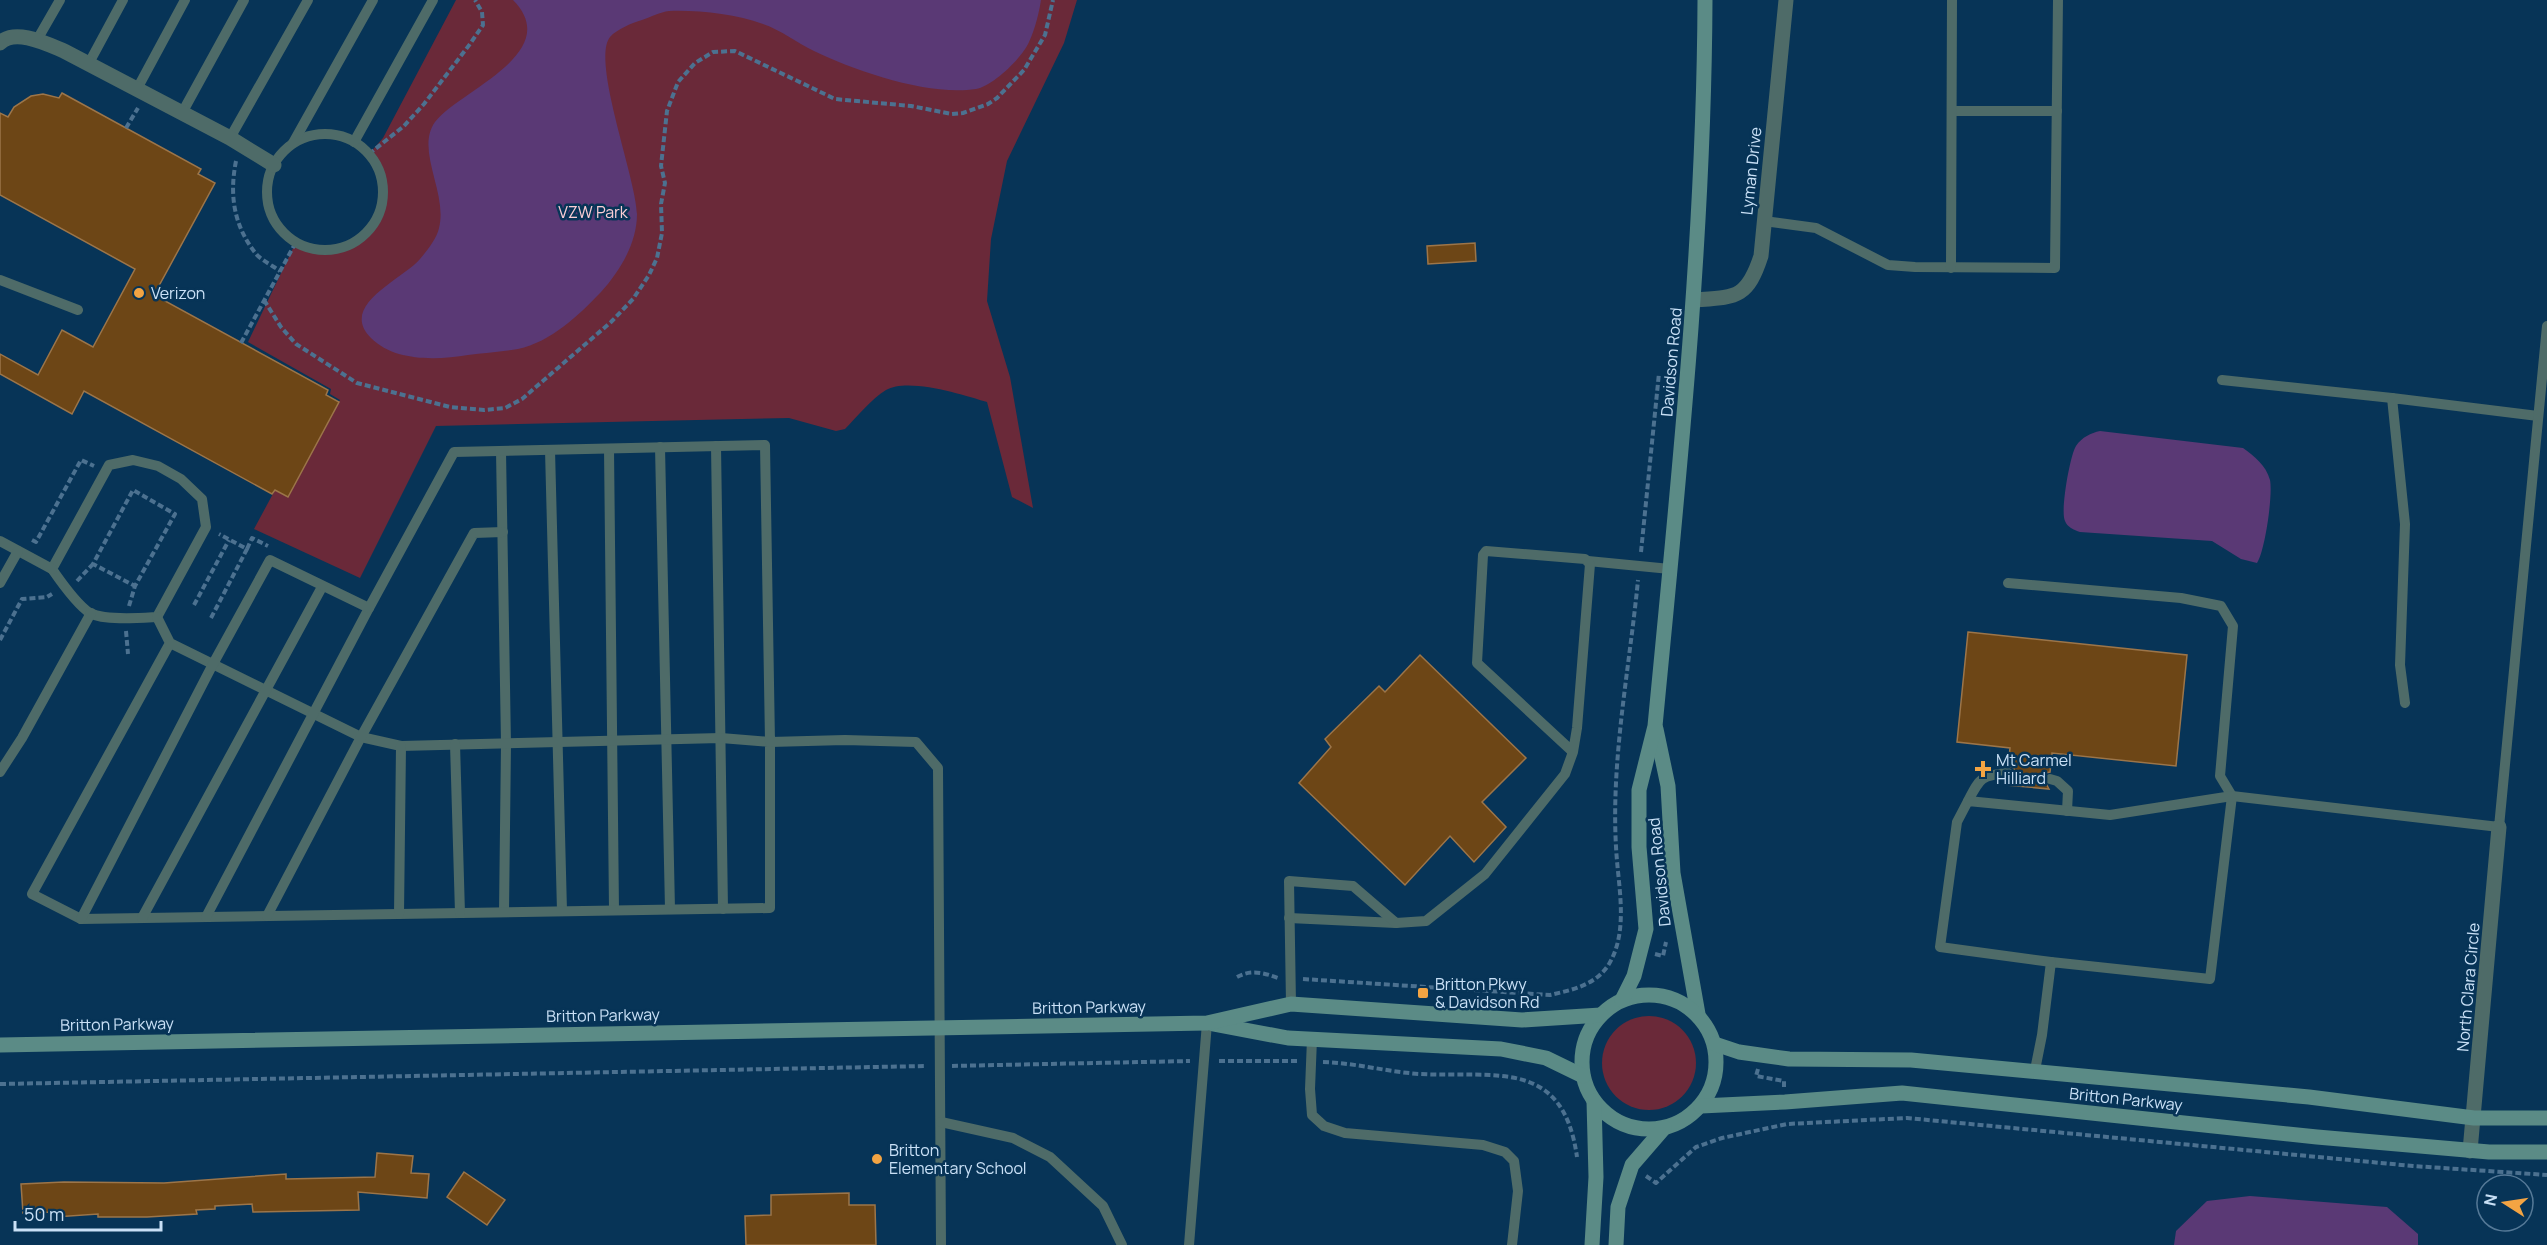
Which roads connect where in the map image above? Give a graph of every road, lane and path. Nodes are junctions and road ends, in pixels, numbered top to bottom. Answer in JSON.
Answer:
{"nodes":[{"id":1,"x":60,"y":0,"type":"edge"},
{"id":2,"x":123,"y":0,"type":"edge"},
{"id":3,"x":185,"y":0,"type":"edge"},
{"id":4,"x":244,"y":0,"type":"edge"},
{"id":5,"x":308,"y":0,"type":"edge"},
{"id":6,"x":373,"y":0,"type":"edge"},
{"id":7,"x":433,"y":0,"type":"edge"},
{"id":8,"x":475,"y":0,"type":"edge"},
{"id":9,"x":1053,"y":0,"type":"edge"},
{"id":10,"x":1705,"y":0,"type":"edge"},
{"id":11,"x":1786,"y":0,"type":"edge"},
{"id":12,"x":1952,"y":0,"type":"edge"},
{"id":13,"x":2058,"y":0,"type":"edge"},
{"id":14,"x":37,"y":40,"type":"junction"},
{"id":15,"x":0,"y":43,"type":"edge"},
{"id":16,"x":89,"y":63,"type":"junction"},
{"id":17,"x":137,"y":89,"type":"junction"},
{"id":18,"x":1952,"y":111,"type":"junction"},
{"id":19,"x":2057,"y":111,"type":"junction"},
{"id":20,"x":147,"y":113,"type":"dead end"},
{"id":21,"x":182,"y":113,"type":"junction"},
{"id":22,"x":126,"y":128,"type":"dead end"},
{"id":23,"x":230,"y":138,"type":"junction"},
{"id":24,"x":354,"y":142,"type":"junction"},
{"id":25,"x":293,"y":143,"type":"junction"},
{"id":26,"x":369,"y":154,"type":"junction"},
{"id":27,"x":226,"y":155,"type":"dead end"},
{"id":28,"x":274,"y":165,"type":"junction"},
{"id":29,"x":1764,"y":221,"type":"junction"},
{"id":30,"x":296,"y":242,"type":"junction"},
{"id":31,"x":1951,"y":267,"type":"junction"},
{"id":32,"x":280,"y":271,"type":"junction"},
{"id":33,"x":0,"y":280,"type":"edge"},
{"id":34,"x":264,"y":300,"type":"junction"},
{"id":35,"x":1694,"y":300,"type":"junction"},
{"id":36,"x":78,"y":310,"type":"dead end"},
{"id":37,"x":2547,"y":326,"type":"edge"},
{"id":38,"x":241,"y":343,"type":"dead end"},
{"id":39,"x":2222,"y":380,"type":"dead end"},
{"id":40,"x":2392,"y":398,"type":"junction"},
{"id":41,"x":2538,"y":416,"type":"junction"},
{"id":42,"x":716,"y":446,"type":"junction"},
{"id":43,"x":660,"y":447,"type":"junction"},
{"id":44,"x":609,"y":449,"type":"junction"},
{"id":45,"x":550,"y":450,"type":"junction"},
{"id":46,"x":501,"y":451,"type":"junction"},
{"id":47,"x":100,"y":462,"type":"dead end"},
{"id":48,"x":216,"y":532,"type":"dead end"},
{"id":49,"x":503,"y":532,"type":"junction"},
{"id":50,"x":27,"y":537,"type":"dead end"},
{"id":51,"x":229,"y":540,"type":"junction"},
{"id":52,"x":0,"y":541,"type":"edge"},
{"id":53,"x":247,"y":549,"type":"junction"},
{"id":54,"x":18,"y":550,"type":"junction"},
{"id":55,"x":270,"y":560,"type":"junction"},
{"id":56,"x":1588,"y":561,"type":"junction"},
{"id":57,"x":93,"y":564,"type":"junction"},
{"id":58,"x":52,"y":569,"type":"junction"},
{"id":59,"x":1670,"y":569,"type":"junction"},
{"id":60,"x":0,"y":583,"type":"edge"},
{"id":61,"x":2008,"y":583,"type":"dead end"},
{"id":62,"x":64,"y":586,"type":"junction"},
{"id":63,"x":135,"y":586,"type":"junction"},
{"id":64,"x":322,"y":587,"type":"junction"},
{"id":65,"x":194,"y":605,"type":"dead end"},
{"id":66,"x":369,"y":609,"type":"junction"},
{"id":67,"x":90,"y":613,"type":"junction"},
{"id":68,"x":157,"y":617,"type":"junction"},
{"id":69,"x":211,"y":618,"type":"dead end"},
{"id":70,"x":125,"y":620,"type":"junction"},
{"id":71,"x":0,"y":640,"type":"edge"},
{"id":72,"x":170,"y":643,"type":"junction"},
{"id":73,"x":128,"y":654,"type":"dead end"},
{"id":74,"x":213,"y":664,"type":"junction"},
{"id":75,"x":265,"y":690,"type":"junction"},
{"id":76,"x":2405,"y":703,"type":"dead end"},
{"id":77,"x":314,"y":714,"type":"junction"},
{"id":78,"x":1655,"y":726,"type":"junction"},
{"id":79,"x":361,"y":737,"type":"junction"},
{"id":80,"x":721,"y":738,"type":"junction"},
{"id":81,"x":665,"y":739,"type":"junction"},
{"id":82,"x":558,"y":742,"type":"junction"},
{"id":83,"x":613,"y":742,"type":"junction"},
{"id":84,"x":770,"y":742,"type":"junction"},
{"id":85,"x":455,"y":744,"type":"junction"},
{"id":86,"x":506,"y":744,"type":"junction"},
{"id":87,"x":401,"y":746,"type":"junction"},
{"id":88,"x":1573,"y":752,"type":"junction"},
{"id":89,"x":0,"y":772,"type":"edge"},
{"id":90,"x":2008,"y":773,"type":"dead end"},
{"id":91,"x":2050,"y":779,"type":"dead end"},
{"id":92,"x":2232,"y":796,"type":"junction"},
{"id":93,"x":1968,"y":801,"type":"junction"},
{"id":94,"x":2067,"y":811,"type":"junction"},
{"id":95,"x":2499,"y":827,"type":"junction"},
{"id":96,"x":670,"y":909,"type":"junction"},
{"id":97,"x":723,"y":909,"type":"junction"},
{"id":98,"x":614,"y":910,"type":"junction"},
{"id":99,"x":562,"y":911,"type":"junction"},
{"id":100,"x":504,"y":912,"type":"junction"},
{"id":101,"x":460,"y":913,"type":"junction"},
{"id":102,"x":399,"y":914,"type":"junction"},
{"id":103,"x":267,"y":916,"type":"junction"},
{"id":104,"x":206,"y":917,"type":"junction"},
{"id":105,"x":142,"y":918,"type":"junction"},
{"id":106,"x":1289,"y":918,"type":"junction"},
{"id":107,"x":81,"y":919,"type":"junction"},
{"id":108,"x":1396,"y":923,"type":"junction"},
{"id":109,"x":2051,"y":962,"type":"junction"},
{"id":110,"x":1622,"y":1000,"type":"junction"},
{"id":111,"x":1291,"y":1004,"type":"junction"},
{"id":112,"x":1698,"y":1014,"type":"junction"},
{"id":113,"x":1601,"y":1015,"type":"junction"},
{"id":114,"x":1207,"y":1023,"type":"junction"},
{"id":115,"x":938,"y":1027,"type":"junction"},
{"id":116,"x":1312,"y":1039,"type":"junction"},
{"id":117,"x":1715,"y":1044,"type":"junction"},
{"id":118,"x":0,"y":1045,"type":"edge"},
{"id":119,"x":1763,"y":1055,"type":"junction"},
{"id":120,"x":1204,"y":1061,"type":"junction"},
{"id":121,"x":1311,"y":1061,"type":"junction"},
{"id":122,"x":938,"y":1066,"type":"junction"},
{"id":123,"x":2035,"y":1070,"type":"junction"},
{"id":124,"x":1583,"y":1076,"type":"junction"},
{"id":125,"x":0,"y":1084,"type":"edge"},
{"id":126,"x":1594,"y":1101,"type":"junction"},
{"id":127,"x":1785,"y":1102,"type":"junction"},
{"id":128,"x":1701,"y":1106,"type":"junction"},
{"id":129,"x":2474,"y":1118,"type":"junction"},
{"id":130,"x":2547,"y":1118,"type":"edge"},
{"id":131,"x":941,"y":1122,"type":"junction"},
{"id":132,"x":1787,"y":1124,"type":"junction"},
{"id":133,"x":1664,"y":1128,"type":"junction"},
{"id":134,"x":2470,"y":1150,"type":"junction"},
{"id":135,"x":2547,"y":1152,"type":"edge"},
{"id":136,"x":1578,"y":1166,"type":"dead end"},
{"id":137,"x":2547,"y":1175,"type":"edge"},
{"id":138,"x":1656,"y":1183,"type":"dead end"},
{"id":139,"x":941,"y":1245,"type":"edge"},
{"id":140,"x":1122,"y":1245,"type":"edge"},
{"id":141,"x":1188,"y":1245,"type":"edge"},
{"id":142,"x":1512,"y":1245,"type":"edge"},
{"id":143,"x":1592,"y":1245,"type":"edge"},
{"id":144,"x":1616,"y":1245,"type":"edge"}],
"edges":[{"from":1,"to":14,"type":"lane"},
{"from":2,"to":16,"type":"lane"},
{"from":3,"to":17,"type":"lane"},
{"from":4,"to":21,"type":"lane"},
{"from":5,"to":23,"type":"lane"},
{"from":6,"to":25,"type":"lane"},
{"from":7,"to":24,"type":"lane"},
{"from":8,"to":26,"type":"path"},
{"from":9,"to":34,"type":"path"},
{"from":10,"to":35,"type":"main road","name":"Davidson Road"},
{"from":11,"to":29,"type":"street","name":"Lyman Drive"},
{"from":12,"to":18,"type":"lane"},
{"from":13,"to":19,"type":"lane"},
{"from":14,"to":15,"type":"street"},
{"from":14,"to":16,"type":"street"},
{"from":16,"to":17,"type":"street"},
{"from":17,"to":21,"type":"street"},
{"from":18,"to":19,"type":"lane"},
{"from":18,"to":31,"type":"lane"},
{"from":19,"to":31,"type":"lane"},
{"from":20,"to":22,"type":"path"},
{"from":21,"to":23,"type":"street"},
{"from":23,"to":28,"type":"street"},
{"from":24,"to":25,"type":"lane"},
{"from":24,"to":26,"type":"lane"},
{"from":25,"to":28,"type":"lane"},
{"from":26,"to":30,"type":"lane"},
{"from":27,"to":32,"type":"path"},
{"from":28,"to":30,"type":"lane"},
{"from":29,"to":31,"type":"lane"},
{"from":29,"to":35,"type":"street","name":"Lyman Drive"},
{"from":30,"to":32,"type":"path"},
{"from":32,"to":34,"type":"path"},
{"from":33,"to":36,"type":"lane"},
{"from":34,"to":38,"type":"path"},
{"from":35,"to":59,"type":"main road","name":"Davidson Road"},
{"from":37,"to":41,"type":"lane"},
{"from":39,"to":40,"type":"lane"},
{"from":40,"to":41,"type":"lane"},
{"from":40,"to":76,"type":"lane"},
{"from":41,"to":95,"type":"lane"},
{"from":42,"to":43,"type":"lane"},
{"from":42,"to":80,"type":"lane"},
{"from":42,"to":84,"type":"lane"},
{"from":43,"to":44,"type":"lane"},
{"from":43,"to":81,"type":"lane"},
{"from":44,"to":45,"type":"lane"},
{"from":44,"to":83,"type":"lane"},
{"from":45,"to":46,"type":"lane"},
{"from":45,"to":82,"type":"lane"},
{"from":46,"to":49,"type":"lane"},
{"from":46,"to":66,"type":"lane"},
{"from":47,"to":50,"type":"path"},
{"from":48,"to":51,"type":"path"},
{"from":49,"to":79,"type":"lane"},
{"from":49,"to":86,"type":"lane"},
{"from":51,"to":53,"type":"path"},
{"from":51,"to":65,"type":"path"},
{"from":52,"to":54,"type":"lane"},
{"from":53,"to":55,"type":"path"},
{"from":53,"to":69,"type":"path"},
{"from":54,"to":58,"type":"lane"},
{"from":54,"to":60,"type":"lane"},
{"from":55,"to":64,"type":"lane"},
{"from":55,"to":74,"type":"lane"},
{"from":56,"to":59,"type":"lane"},
{"from":56,"to":88,"type":"lane"},
{"from":56,"to":88,"type":"lane"},
{"from":57,"to":62,"type":"path"},
{"from":57,"to":63,"type":"path"},
{"from":57,"to":63,"type":"path"},
{"from":58,"to":62,"type":"lane"},
{"from":58,"to":68,"type":"lane"},
{"from":59,"to":78,"type":"main road","name":"Davidson Road"},
{"from":61,"to":92,"type":"lane"},
{"from":62,"to":67,"type":"lane"},
{"from":62,"to":71,"type":"path"},
{"from":63,"to":70,"type":"path"},
{"from":64,"to":66,"type":"lane"},
{"from":64,"to":75,"type":"lane"},
{"from":66,"to":77,"type":"lane"},
{"from":67,"to":70,"type":"lane"},
{"from":67,"to":89,"type":"lane"},
{"from":68,"to":70,"type":"lane"},
{"from":68,"to":72,"type":"lane"},
{"from":70,"to":73,"type":"path"},
{"from":72,"to":74,"type":"lane"},
{"from":72,"to":107,"type":"lane"},
{"from":74,"to":75,"type":"lane"},
{"from":74,"to":107,"type":"lane"},
{"from":75,"to":77,"type":"lane"},
{"from":75,"to":105,"type":"lane"},
{"from":77,"to":79,"type":"lane"},
{"from":77,"to":104,"type":"lane"},
{"from":78,"to":110,"type":"main road","name":"Davidson Road"},
{"from":78,"to":112,"type":"main road","name":"Davidson Road"},
{"from":79,"to":87,"type":"lane"},
{"from":79,"to":103,"type":"lane"},
{"from":80,"to":81,"type":"lane"},
{"from":80,"to":84,"type":"lane"},
{"from":80,"to":97,"type":"lane"},
{"from":81,"to":83,"type":"lane"},
{"from":81,"to":96,"type":"lane"},
{"from":82,"to":83,"type":"lane"},
{"from":82,"to":86,"type":"lane"},
{"from":82,"to":99,"type":"lane"},
{"from":83,"to":98,"type":"lane"},
{"from":84,"to":97,"type":"lane"},
{"from":84,"to":115,"type":"lane"},
{"from":85,"to":86,"type":"lane"},
{"from":85,"to":87,"type":"lane"},
{"from":85,"to":101,"type":"lane"},
{"from":86,"to":100,"type":"lane"},
{"from":87,"to":102,"type":"lane"},
{"from":88,"to":108,"type":"lane"},
{"from":90,"to":93,"type":"lane"},
{"from":91,"to":94,"type":"lane"},
{"from":92,"to":94,"type":"lane"},
{"from":92,"to":95,"type":"lane"},
{"from":92,"to":109,"type":"lane"},
{"from":93,"to":94,"type":"lane"},
{"from":93,"to":109,"type":"lane"},
{"from":95,"to":129,"type":"street","name":"North Clara Circle"},
{"from":96,"to":97,"type":"lane"},
{"from":96,"to":98,"type":"lane"},
{"from":98,"to":99,"type":"lane"},
{"from":99,"to":100,"type":"lane"},
{"from":100,"to":101,"type":"lane"},
{"from":101,"to":102,"type":"lane"},
{"from":102,"to":103,"type":"lane"},
{"from":103,"to":104,"type":"lane"},
{"from":104,"to":105,"type":"lane"},
{"from":105,"to":107,"type":"lane"},
{"from":106,"to":108,"type":"lane"},
{"from":106,"to":108,"type":"lane"},
{"from":106,"to":111,"type":"lane"},
{"from":109,"to":123,"type":"lane"},
{"from":110,"to":112,"type":"main road"},
{"from":110,"to":113,"type":"main road"},
{"from":111,"to":113,"type":"main road","name":"Britton Parkway"},
{"from":111,"to":114,"type":"main road","name":"Britton Parkway"},
{"from":112,"to":117,"type":"main road"},
{"from":113,"to":124,"type":"main road"},
{"from":114,"to":115,"type":"main road","name":"Britton Parkway"},
{"from":114,"to":116,"type":"main road","name":"Britton Parkway"},
{"from":114,"to":120,"type":"lane"},
{"from":115,"to":118,"type":"main road","name":"Britton Parkway"},
{"from":115,"to":122,"type":"lane"},
{"from":116,"to":121,"type":"lane"},
{"from":116,"to":124,"type":"main road","name":"Britton Parkway"},
{"from":117,"to":119,"type":"main road","name":"Britton Parkway"},
{"from":117,"to":128,"type":"main road"},
{"from":119,"to":123,"type":"main road","name":"Britton Parkway"},
{"from":119,"to":127,"type":"path"},
{"from":120,"to":121,"type":"path"},
{"from":120,"to":122,"type":"path"},
{"from":120,"to":141,"type":"lane"},
{"from":121,"to":136,"type":"path"},
{"from":121,"to":142,"type":"lane"},
{"from":122,"to":125,"type":"path"},
{"from":122,"to":131,"type":"lane"},
{"from":123,"to":129,"type":"main road","name":"Britton Parkway"},
{"from":124,"to":126,"type":"main road"},
{"from":126,"to":133,"type":"main road"},
{"from":126,"to":143,"type":"main road"},
{"from":127,"to":128,"type":"main road","name":"Britton Parkway"},
{"from":127,"to":132,"type":"path"},
{"from":127,"to":134,"type":"main road","name":"Britton Parkway"},
{"from":128,"to":133,"type":"main road"},
{"from":129,"to":130,"type":"main road","name":"Britton Parkway"},
{"from":129,"to":134,"type":"street","name":"North Clara Circle"},
{"from":131,"to":139,"type":"lane"},
{"from":131,"to":140,"type":"lane"},
{"from":132,"to":137,"type":"path"},
{"from":132,"to":138,"type":"path"},
{"from":133,"to":144,"type":"main road"},
{"from":134,"to":135,"type":"main road","name":"Britton Parkway"}]}
